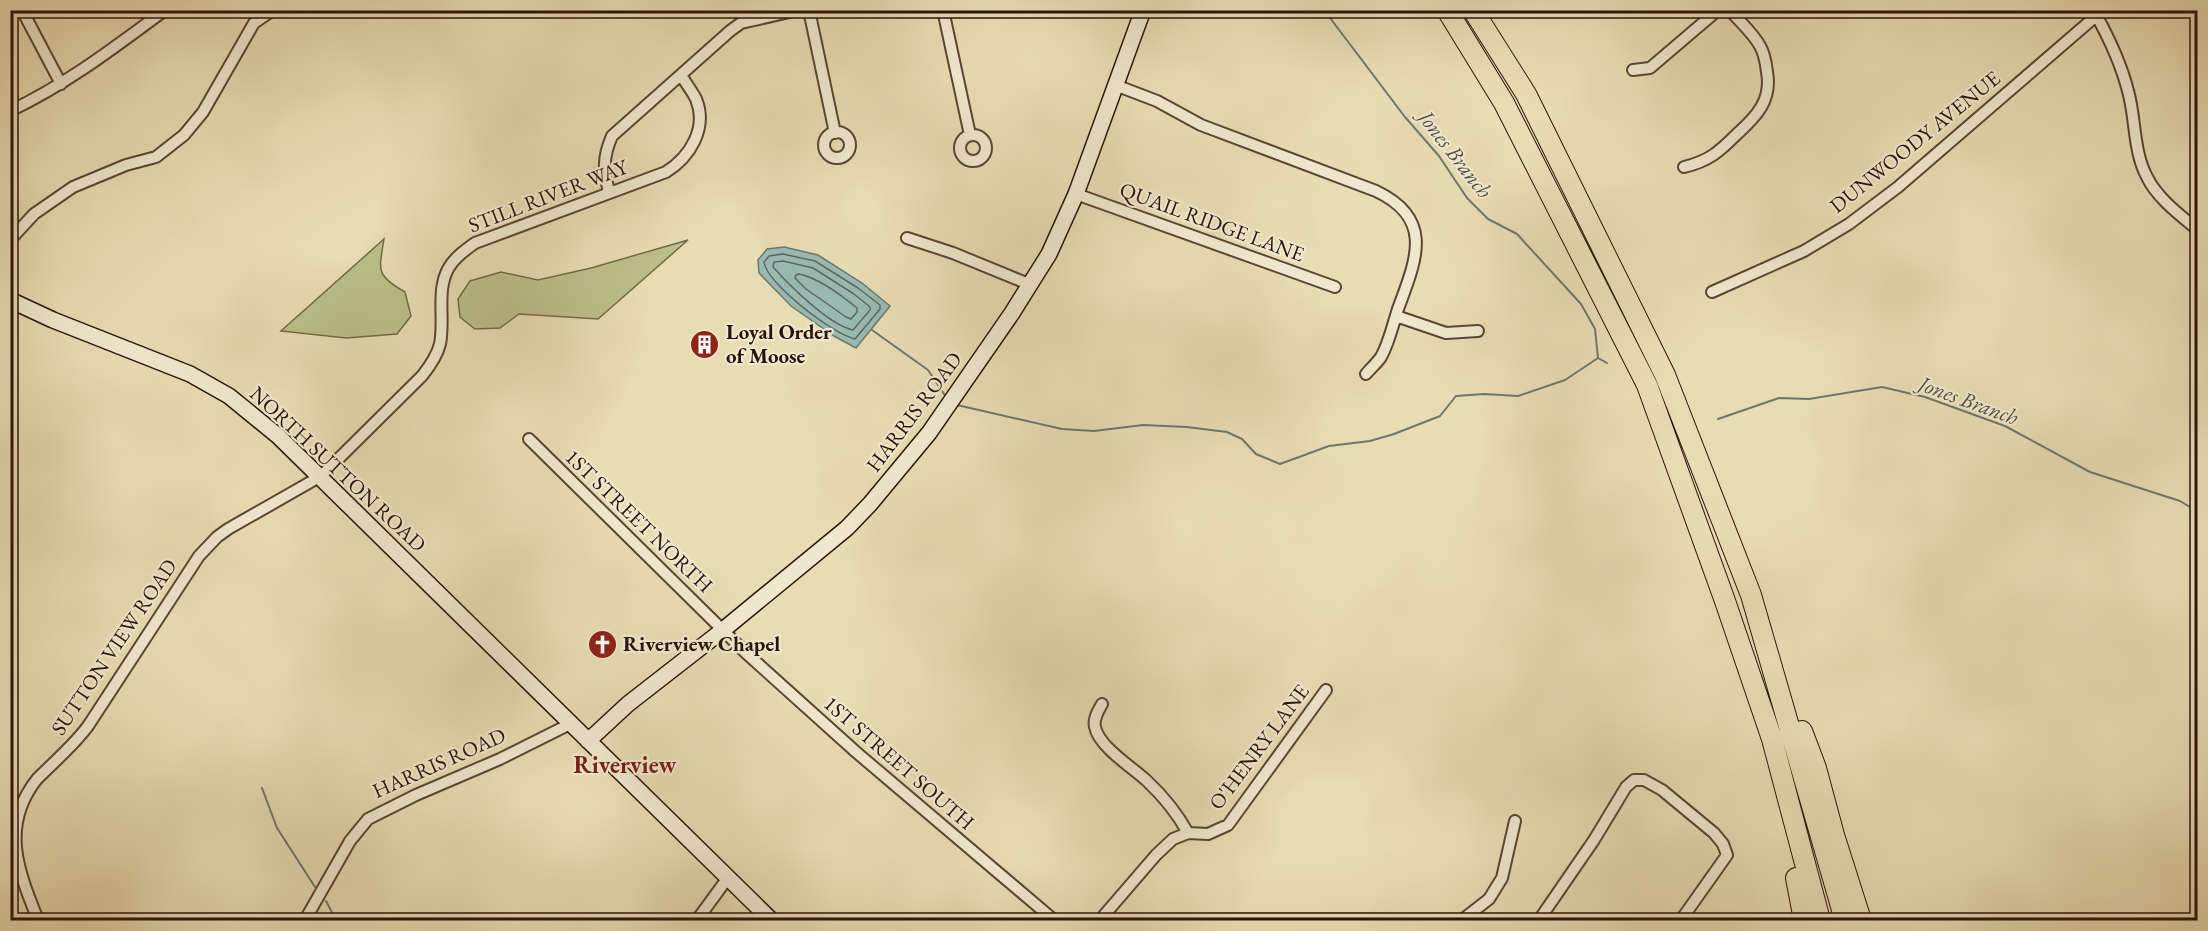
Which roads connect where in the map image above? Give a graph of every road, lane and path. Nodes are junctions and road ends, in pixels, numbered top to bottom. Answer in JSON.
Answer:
{"nodes":[{"id":1,"x":22,"y":10,"type":"edge"},
{"id":2,"x":165,"y":10,"type":"edge"},
{"id":3,"x":273,"y":10,"type":"edge"},
{"id":4,"x":798,"y":10,"type":"edge"},
{"id":5,"x":809,"y":10,"type":"edge"},
{"id":6,"x":943,"y":10,"type":"edge"},
{"id":7,"x":1143,"y":10,"type":"edge"},
{"id":8,"x":1447,"y":10,"type":"edge"},
{"id":9,"x":1473,"y":10,"type":"edge"},
{"id":10,"x":1718,"y":10,"type":"edge"},
{"id":11,"x":1730,"y":10,"type":"edge"},
{"id":12,"x":2095,"y":13,"type":"edge"},
{"id":13,"x":1633,"y":70,"type":"dead end"},
{"id":14,"x":681,"y":75,"type":"junction"},
{"id":15,"x":61,"y":84,"type":"junction"},
{"id":16,"x":1115,"y":85,"type":"junction"},
{"id":17,"x":10,"y":111,"type":"edge"},
{"id":18,"x":835,"y":133,"type":"dead end"},
{"id":19,"x":970,"y":135,"type":"dead end"},
{"id":20,"x":1684,"y":167,"type":"dead end"},
{"id":21,"x":609,"y":193,"type":"junction"},
{"id":22,"x":1076,"y":194,"type":"junction"},
{"id":23,"x":2198,"y":230,"type":"edge"},
{"id":24,"x":907,"y":238,"type":"dead end"},
{"id":25,"x":10,"y":240,"type":"edge"},
{"id":26,"x":1031,"y":285,"type":"junction"},
{"id":27,"x":1335,"y":287,"type":"dead end"},
{"id":28,"x":1712,"y":292,"type":"dead end"},
{"id":29,"x":10,"y":300,"type":"edge"},
{"id":30,"x":1396,"y":316,"type":"junction"},
{"id":31,"x":1478,"y":331,"type":"dead end"},
{"id":32,"x":1366,"y":374,"type":"dead end"},
{"id":33,"x":529,"y":439,"type":"dead end"},
{"id":34,"x":321,"y":476,"type":"junction"},
{"id":35,"x":1751,"y":595,"type":"junction"},
{"id":36,"x":723,"y":630,"type":"junction"},
{"id":37,"x":1326,"y":690,"type":"dead end"},
{"id":38,"x":1102,"y":704,"type":"dead end"},
{"id":39,"x":570,"y":724,"type":"junction"},
{"id":40,"x":1772,"y":740,"type":"junction"},
{"id":41,"x":588,"y":741,"type":"junction"},
{"id":42,"x":1515,"y":821,"type":"dead end"},
{"id":43,"x":1188,"y":833,"type":"junction"},
{"id":44,"x":727,"y":879,"type":"junction"},
{"id":45,"x":38,"y":921,"type":"edge"},
{"id":46,"x":305,"y":921,"type":"edge"},
{"id":47,"x":697,"y":921,"type":"edge"},
{"id":48,"x":771,"y":921,"type":"edge"},
{"id":49,"x":1054,"y":921,"type":"edge"},
{"id":50,"x":1100,"y":921,"type":"edge"},
{"id":51,"x":1462,"y":921,"type":"edge"},
{"id":52,"x":1539,"y":921,"type":"edge"},
{"id":53,"x":1681,"y":921,"type":"edge"},
{"id":54,"x":1804,"y":921,"type":"edge"},
{"id":55,"x":1820,"y":921,"type":"edge"},
{"id":56,"x":1845,"y":921,"type":"edge"},
{"id":57,"x":1861,"y":921,"type":"edge"}],
"edges":[{"from":1,"to":15,"type":"street"},
{"from":2,"to":15,"type":"street"},
{"from":3,"to":25,"type":"street"},
{"from":4,"to":14,"type":"street"},
{"from":5,"to":18,"type":"street"},
{"from":6,"to":19,"type":"street"},
{"from":7,"to":16,"type":"main road","name":"HARRIS ROAD"},
{"from":8,"to":40,"type":"highway"},
{"from":9,"to":35,"type":"highway"},
{"from":10,"to":13,"type":"street"},
{"from":11,"to":20,"type":"street"},
{"from":12,"to":23,"type":"street"},
{"from":12,"to":28,"type":"street","name":"DUNWOODY AVENUE"},
{"from":14,"to":21,"type":"street"},
{"from":14,"to":21,"type":"street","name":"STILL RIVER WAY"},
{"from":15,"to":17,"type":"street"},
{"from":16,"to":22,"type":"main road","name":"HARRIS ROAD"},
{"from":16,"to":30,"type":"street"},
{"from":21,"to":34,"type":"street","name":"STILL RIVER WAY"},
{"from":22,"to":26,"type":"main road","name":"HARRIS ROAD"},
{"from":22,"to":27,"type":"street","name":"QUAIL RIDGE LANE"},
{"from":24,"to":26,"type":"street"},
{"from":26,"to":36,"type":"main road","name":"HARRIS ROAD"},
{"from":29,"to":34,"type":"main road","name":"NORTH SUTTON ROAD"},
{"from":30,"to":31,"type":"street"},
{"from":30,"to":32,"type":"street"},
{"from":33,"to":36,"type":"street","name":"1ST STREET NORTH"},
{"from":34,"to":39,"type":"main road","name":"NORTH SUTTON ROAD"},
{"from":34,"to":45,"type":"street","name":"SUTTON VIEW ROAD"},
{"from":35,"to":56,"type":"highway"},
{"from":35,"to":57,"type":"highway"},
{"from":36,"to":41,"type":"main road","name":"HARRIS ROAD"},
{"from":36,"to":49,"type":"street","name":"1ST STREET SOUTH"},
{"from":37,"to":43,"type":"street","name":"O'HENRY LANE"},
{"from":38,"to":43,"type":"street"},
{"from":39,"to":41,"type":"main road","name":"NORTH SUTTON ROAD"},
{"from":39,"to":46,"type":"street","name":"HARRIS ROAD"},
{"from":40,"to":54,"type":"highway"},
{"from":40,"to":55,"type":"highway"},
{"from":41,"to":44,"type":"main road","name":"NORTH SUTTON ROAD"},
{"from":42,"to":51,"type":"street"},
{"from":43,"to":50,"type":"street"},
{"from":44,"to":47,"type":"street"},
{"from":44,"to":48,"type":"main road","name":"NORTH SUTTON ROAD"},
{"from":52,"to":53,"type":"street"}]}
